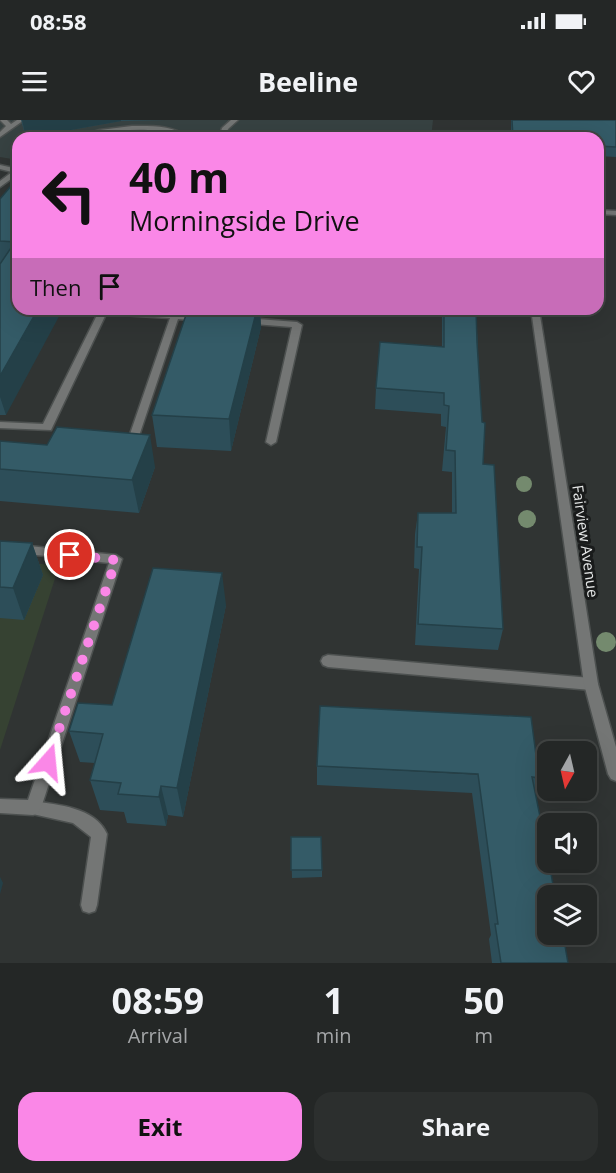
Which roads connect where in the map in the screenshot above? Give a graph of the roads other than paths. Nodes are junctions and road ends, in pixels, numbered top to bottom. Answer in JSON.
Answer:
{"nodes":[{"id":1,"x":3,"y":120,"type":"edge"},
{"id":2,"x":21,"y":120,"type":"edge"},
{"id":3,"x":235,"y":120,"type":"edge"},
{"id":4,"x":96,"y":132,"type":"edge"},
{"id":5,"x":177,"y":132,"type":"edge"},
{"id":6,"x":224,"y":132,"type":"edge"},
{"id":7,"x":2,"y":133,"type":"edge"},
{"id":8,"x":12,"y":176,"type":"edge"},
{"id":9,"x":0,"y":185,"type":"edge"},
{"id":10,"x":101,"y":315,"type":"edge"},
{"id":11,"x":161,"y":315,"type":"edge"},
{"id":12,"x":536,"y":315,"type":"edge"},
{"id":13,"x":175,"y":316,"type":"junction"},
{"id":14,"x":208,"y":319,"type":"edge"},
{"id":15,"x":231,"y":320,"type":"edge"},
{"id":16,"x":0,"y":425,"type":"edge"},
{"id":17,"x":134,"y":437,"type":"edge"},
{"id":18,"x":271,"y":442,"type":"dead end"},
{"id":19,"x":0,"y":547,"type":"edge"},
{"id":20,"x":328,"y":661,"type":"dead end"},
{"id":21,"x":591,"y":684,"type":"junction"},
{"id":22,"x":616,"y":774,"type":"edge"},
{"id":23,"x":0,"y":806,"type":"edge"},
{"id":24,"x":33,"y":808,"type":"junction"},
{"id":25,"x":89,"y":905,"type":"dead end"}],
"edges":[{"from":1,"to":7,"type":"street"},
{"from":2,"to":7,"type":"street"},
{"from":3,"to":6,"type":"street"},
{"from":4,"to":5,"type":"street"},
{"from":8,"to":9,"type":"street"},
{"from":10,"to":16,"type":"street"},
{"from":11,"to":13,"type":"street"},
{"from":12,"to":21,"type":"street","name":"Fairview Avenue"},
{"from":13,"to":14,"type":"street"},
{"from":13,"to":17,"type":"street"},
{"from":15,"to":18,"type":"street"},
{"from":19,"to":24,"type":"street"},
{"from":20,"to":21,"type":"street"},
{"from":21,"to":22,"type":"street","name":"Fairview Avenue"},
{"from":23,"to":24,"type":"street"},
{"from":24,"to":25,"type":"street"}]}
